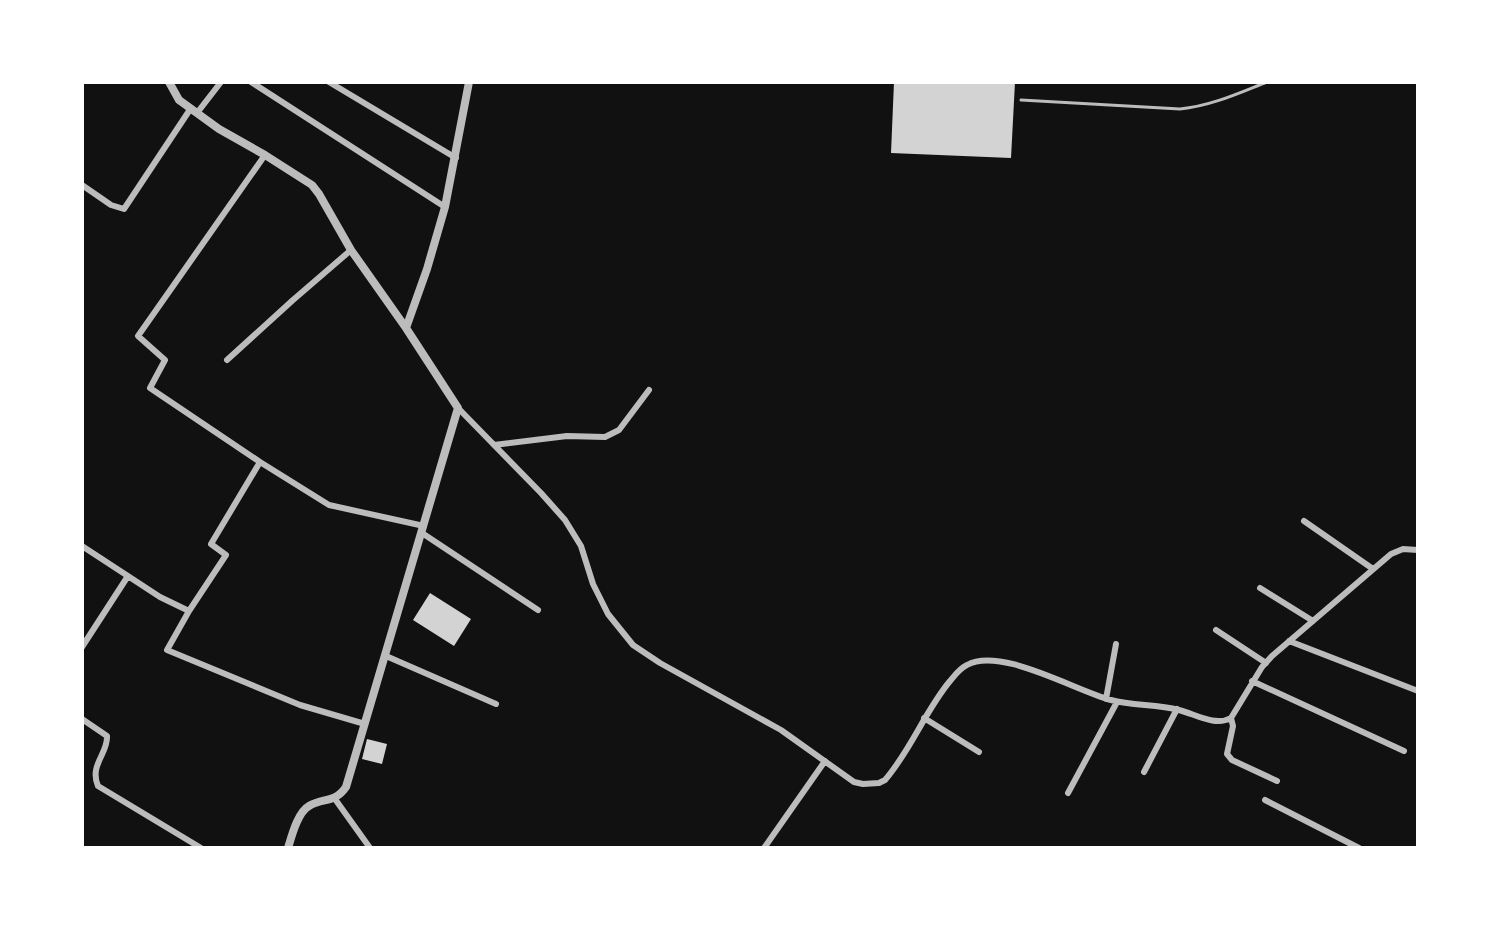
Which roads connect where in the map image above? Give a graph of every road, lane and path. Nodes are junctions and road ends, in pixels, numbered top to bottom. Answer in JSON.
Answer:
{"nodes":[{"id":1,"x":169,"y":82,"type":"edge"},
{"id":2,"x":221,"y":82,"type":"edge"},
{"id":3,"x":251,"y":82,"type":"edge"},
{"id":4,"x":329,"y":82,"type":"edge"},
{"id":5,"x":469,"y":82,"type":"edge"},
{"id":6,"x":1267,"y":82,"type":"edge"},
{"id":7,"x":1021,"y":100,"type":"dead end"},
{"id":8,"x":194,"y":111,"type":"junction"},
{"id":9,"x":265,"y":155,"type":"junction"},
{"id":10,"x":456,"y":158,"type":"junction"},
{"id":11,"x":82,"y":184,"type":"edge"},
{"id":12,"x":446,"y":207,"type":"junction"},
{"id":13,"x":351,"y":250,"type":"junction"},
{"id":14,"x":406,"y":328,"type":"junction"},
{"id":15,"x":227,"y":360,"type":"dead end"},
{"id":16,"x":649,"y":390,"type":"dead end"},
{"id":17,"x":458,"y":408,"type":"junction"},
{"id":18,"x":494,"y":445,"type":"junction"},
{"id":19,"x":260,"y":462,"type":"junction"},
{"id":20,"x":1304,"y":521,"type":"dead end"},
{"id":21,"x":423,"y":530,"type":"junction"},
{"id":22,"x":82,"y":546,"type":"edge"},
{"id":23,"x":1418,"y":550,"type":"edge"},
{"id":24,"x":1373,"y":568,"type":"junction"},
{"id":25,"x":128,"y":576,"type":"junction"},
{"id":26,"x":1260,"y":588,"type":"dead end"},
{"id":27,"x":538,"y":610,"type":"dead end"},
{"id":28,"x":189,"y":611,"type":"junction"},
{"id":29,"x":1313,"y":621,"type":"junction"},
{"id":30,"x":1216,"y":630,"type":"dead end"},
{"id":31,"x":1289,"y":641,"type":"junction"},
{"id":32,"x":1116,"y":644,"type":"dead end"},
{"id":33,"x":82,"y":647,"type":"edge"},
{"id":34,"x":386,"y":656,"type":"junction"},
{"id":35,"x":1266,"y":663,"type":"junction"},
{"id":36,"x":1252,"y":681,"type":"junction"},
{"id":37,"x":1418,"y":691,"type":"edge"},
{"id":38,"x":1106,"y":699,"type":"junction"},
{"id":39,"x":1117,"y":702,"type":"junction"},
{"id":40,"x":496,"y":704,"type":"dead end"},
{"id":41,"x":1176,"y":709,"type":"junction"},
{"id":42,"x":924,"y":718,"type":"junction"},
{"id":43,"x":1231,"y":718,"type":"junction"},
{"id":44,"x":82,"y":719,"type":"edge"},
{"id":45,"x":365,"y":724,"type":"junction"},
{"id":46,"x":1404,"y":751,"type":"dead end"},
{"id":47,"x":979,"y":752,"type":"dead end"},
{"id":48,"x":825,"y":761,"type":"junction"},
{"id":49,"x":1144,"y":772,"type":"dead end"},
{"id":50,"x":1277,"y":781,"type":"dead end"},
{"id":51,"x":1068,"y":793,"type":"dead end"},
{"id":52,"x":335,"y":799,"type":"junction"},
{"id":53,"x":1265,"y":800,"type":"dead end"},
{"id":54,"x":201,"y":848,"type":"edge"},
{"id":55,"x":288,"y":848,"type":"edge"},
{"id":56,"x":370,"y":848,"type":"edge"},
{"id":57,"x":764,"y":848,"type":"edge"},
{"id":58,"x":1359,"y":848,"type":"edge"}],
"edges":[{"from":1,"to":8,"type":"street"},
{"from":2,"to":8,"type":"street"},
{"from":3,"to":12,"type":"street"},
{"from":4,"to":10,"type":"street"},
{"from":5,"to":10,"type":"street"},
{"from":6,"to":7,"type":"lane"},
{"from":8,"to":9,"type":"street"},
{"from":8,"to":11,"type":"street"},
{"from":9,"to":13,"type":"street"},
{"from":9,"to":19,"type":"street"},
{"from":10,"to":12,"type":"street"},
{"from":12,"to":14,"type":"street"},
{"from":13,"to":14,"type":"street"},
{"from":13,"to":15,"type":"street"},
{"from":14,"to":17,"type":"street"},
{"from":16,"to":18,"type":"street"},
{"from":17,"to":18,"type":"street"},
{"from":17,"to":21,"type":"street"},
{"from":18,"to":48,"type":"street"},
{"from":19,"to":21,"type":"street"},
{"from":19,"to":28,"type":"street"},
{"from":20,"to":24,"type":"street"},
{"from":21,"to":27,"type":"street"},
{"from":21,"to":34,"type":"street"},
{"from":22,"to":25,"type":"street"},
{"from":23,"to":24,"type":"street"},
{"from":24,"to":29,"type":"street"},
{"from":25,"to":28,"type":"street"},
{"from":25,"to":33,"type":"street"},
{"from":26,"to":29,"type":"street"},
{"from":28,"to":45,"type":"street"},
{"from":29,"to":31,"type":"street"},
{"from":30,"to":35,"type":"street"},
{"from":31,"to":35,"type":"street"},
{"from":31,"to":37,"type":"street"},
{"from":32,"to":38,"type":"street"},
{"from":34,"to":40,"type":"street"},
{"from":34,"to":45,"type":"street"},
{"from":35,"to":36,"type":"street"},
{"from":36,"to":43,"type":"street"},
{"from":36,"to":46,"type":"street"},
{"from":38,"to":39,"type":"street"},
{"from":38,"to":42,"type":"street"},
{"from":39,"to":41,"type":"street"},
{"from":39,"to":51,"type":"street"},
{"from":41,"to":43,"type":"street"},
{"from":41,"to":49,"type":"street"},
{"from":42,"to":47,"type":"street"},
{"from":42,"to":48,"type":"street"},
{"from":43,"to":50,"type":"street"},
{"from":44,"to":54,"type":"street"},
{"from":45,"to":52,"type":"street"},
{"from":48,"to":57,"type":"street"},
{"from":52,"to":55,"type":"street"},
{"from":52,"to":56,"type":"street"},
{"from":53,"to":58,"type":"street"}]}
